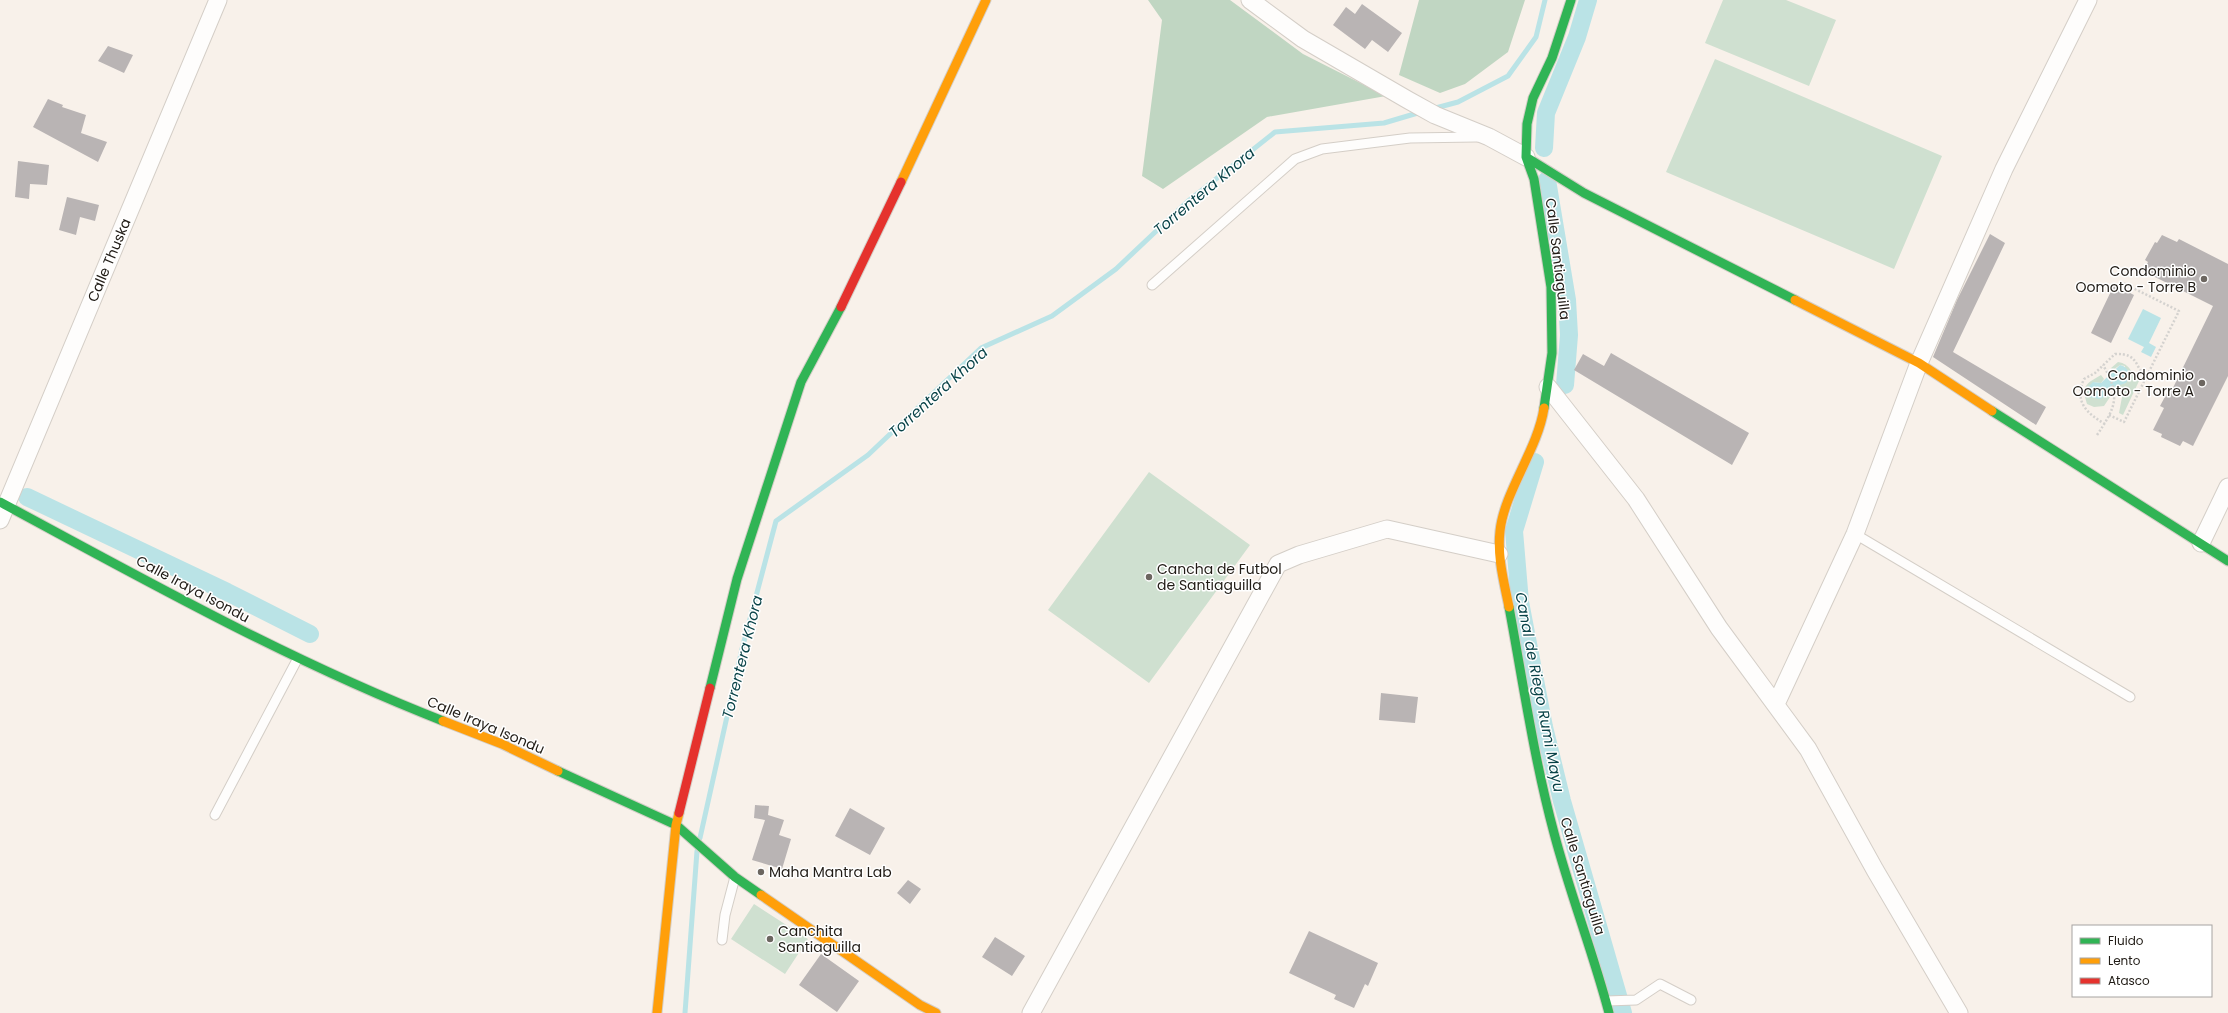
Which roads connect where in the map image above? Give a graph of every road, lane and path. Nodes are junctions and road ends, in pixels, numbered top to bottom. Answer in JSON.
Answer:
{"nodes":[{"id":1,"x":218,"y":0,"type":"edge"},
{"id":2,"x":986,"y":0,"type":"edge"},
{"id":3,"x":1250,"y":0,"type":"edge"},
{"id":4,"x":1571,"y":0,"type":"edge"},
{"id":5,"x":2088,"y":0,"type":"edge"},
{"id":6,"x":1489,"y":137,"type":"junction"},
{"id":7,"x":1526,"y":157,"type":"junction"},
{"id":8,"x":2121,"y":282,"type":"dead end"},
{"id":9,"x":1152,"y":285,"type":"dead end"},
{"id":10,"x":1919,"y":363,"type":"junction"},
{"id":11,"x":2103,"y":366,"type":"junction"},
{"id":12,"x":2147,"y":376,"type":"junction"},
{"id":13,"x":1548,"y":388,"type":"junction"},
{"id":14,"x":2109,"y":415,"type":"junction"},
{"id":15,"x":2105,"y":424,"type":"junction"},
{"id":16,"x":2097,"y":435,"type":"dead end"},
{"id":17,"x":2228,"y":487,"type":"edge"},
{"id":18,"x":2,"y":509,"type":"edge"},
{"id":19,"x":1855,"y":534,"type":"junction"},
{"id":20,"x":2201,"y":543,"type":"junction"},
{"id":21,"x":1499,"y":554,"type":"junction"},
{"id":22,"x":2228,"y":561,"type":"edge"},
{"id":23,"x":298,"y":658,"type":"junction"},
{"id":24,"x":2130,"y":697,"type":"dead end"},
{"id":25,"x":1776,"y":704,"type":"junction"},
{"id":26,"x":215,"y":815,"type":"dead end"},
{"id":27,"x":676,"y":825,"type":"junction"},
{"id":28,"x":735,"y":877,"type":"junction"},
{"id":29,"x":722,"y":940,"type":"dead end"},
{"id":30,"x":1691,"y":1000,"type":"dead end"},
{"id":31,"x":1606,"y":1001,"type":"junction"},
{"id":32,"x":657,"y":1013,"type":"edge"},
{"id":33,"x":936,"y":1013,"type":"edge"},
{"id":34,"x":1031,"y":1013,"type":"edge"},
{"id":35,"x":1609,"y":1013,"type":"edge"},
{"id":36,"x":1959,"y":1013,"type":"edge"}],
"edges":[{"from":1,"to":18,"type":"street","name":"Calle Thuska"},
{"from":2,"to":27,"type":"street"},
{"from":3,"to":6,"type":"street"},
{"from":4,"to":7,"type":"street","name":"Calle Santiaguilla"},
{"from":5,"to":10,"type":"street"},
{"from":6,"to":7,"type":"street"},
{"from":6,"to":9,"type":"lane"},
{"from":7,"to":10,"type":"street"},
{"from":7,"to":13,"type":"street","name":"Calle Santiaguilla"},
{"from":8,"to":12,"type":"path"},
{"from":10,"to":19,"type":"street"},
{"from":10,"to":20,"type":"street"},
{"from":11,"to":12,"type":"path"},
{"from":11,"to":14,"type":"path"},
{"from":11,"to":15,"type":"path"},
{"from":12,"to":14,"type":"path"},
{"from":13,"to":21,"type":"street","name":"Calle Santiaguilla"},
{"from":13,"to":25,"type":"street"},
{"from":14,"to":15,"type":"path"},
{"from":15,"to":16,"type":"path"},
{"from":17,"to":20,"type":"street"},
{"from":18,"to":23,"type":"street","name":"Calle Iraya Isondu"},
{"from":19,"to":24,"type":"lane"},
{"from":19,"to":25,"type":"street"},
{"from":20,"to":22,"type":"street"},
{"from":21,"to":31,"type":"street","name":"Calle Santiaguilla"},
{"from":21,"to":34,"type":"street"},
{"from":23,"to":26,"type":"lane"},
{"from":23,"to":27,"type":"street","name":"Calle Iraya Isondu"},
{"from":25,"to":36,"type":"street"},
{"from":27,"to":28,"type":"street","name":"Calle Iraya Isondu"},
{"from":27,"to":32,"type":"street"},
{"from":28,"to":29,"type":"lane"},
{"from":28,"to":33,"type":"street","name":"Calle Iraya Isondu"},
{"from":30,"to":31,"type":"lane"},
{"from":31,"to":35,"type":"street","name":"Calle Santiaguilla"}]}
